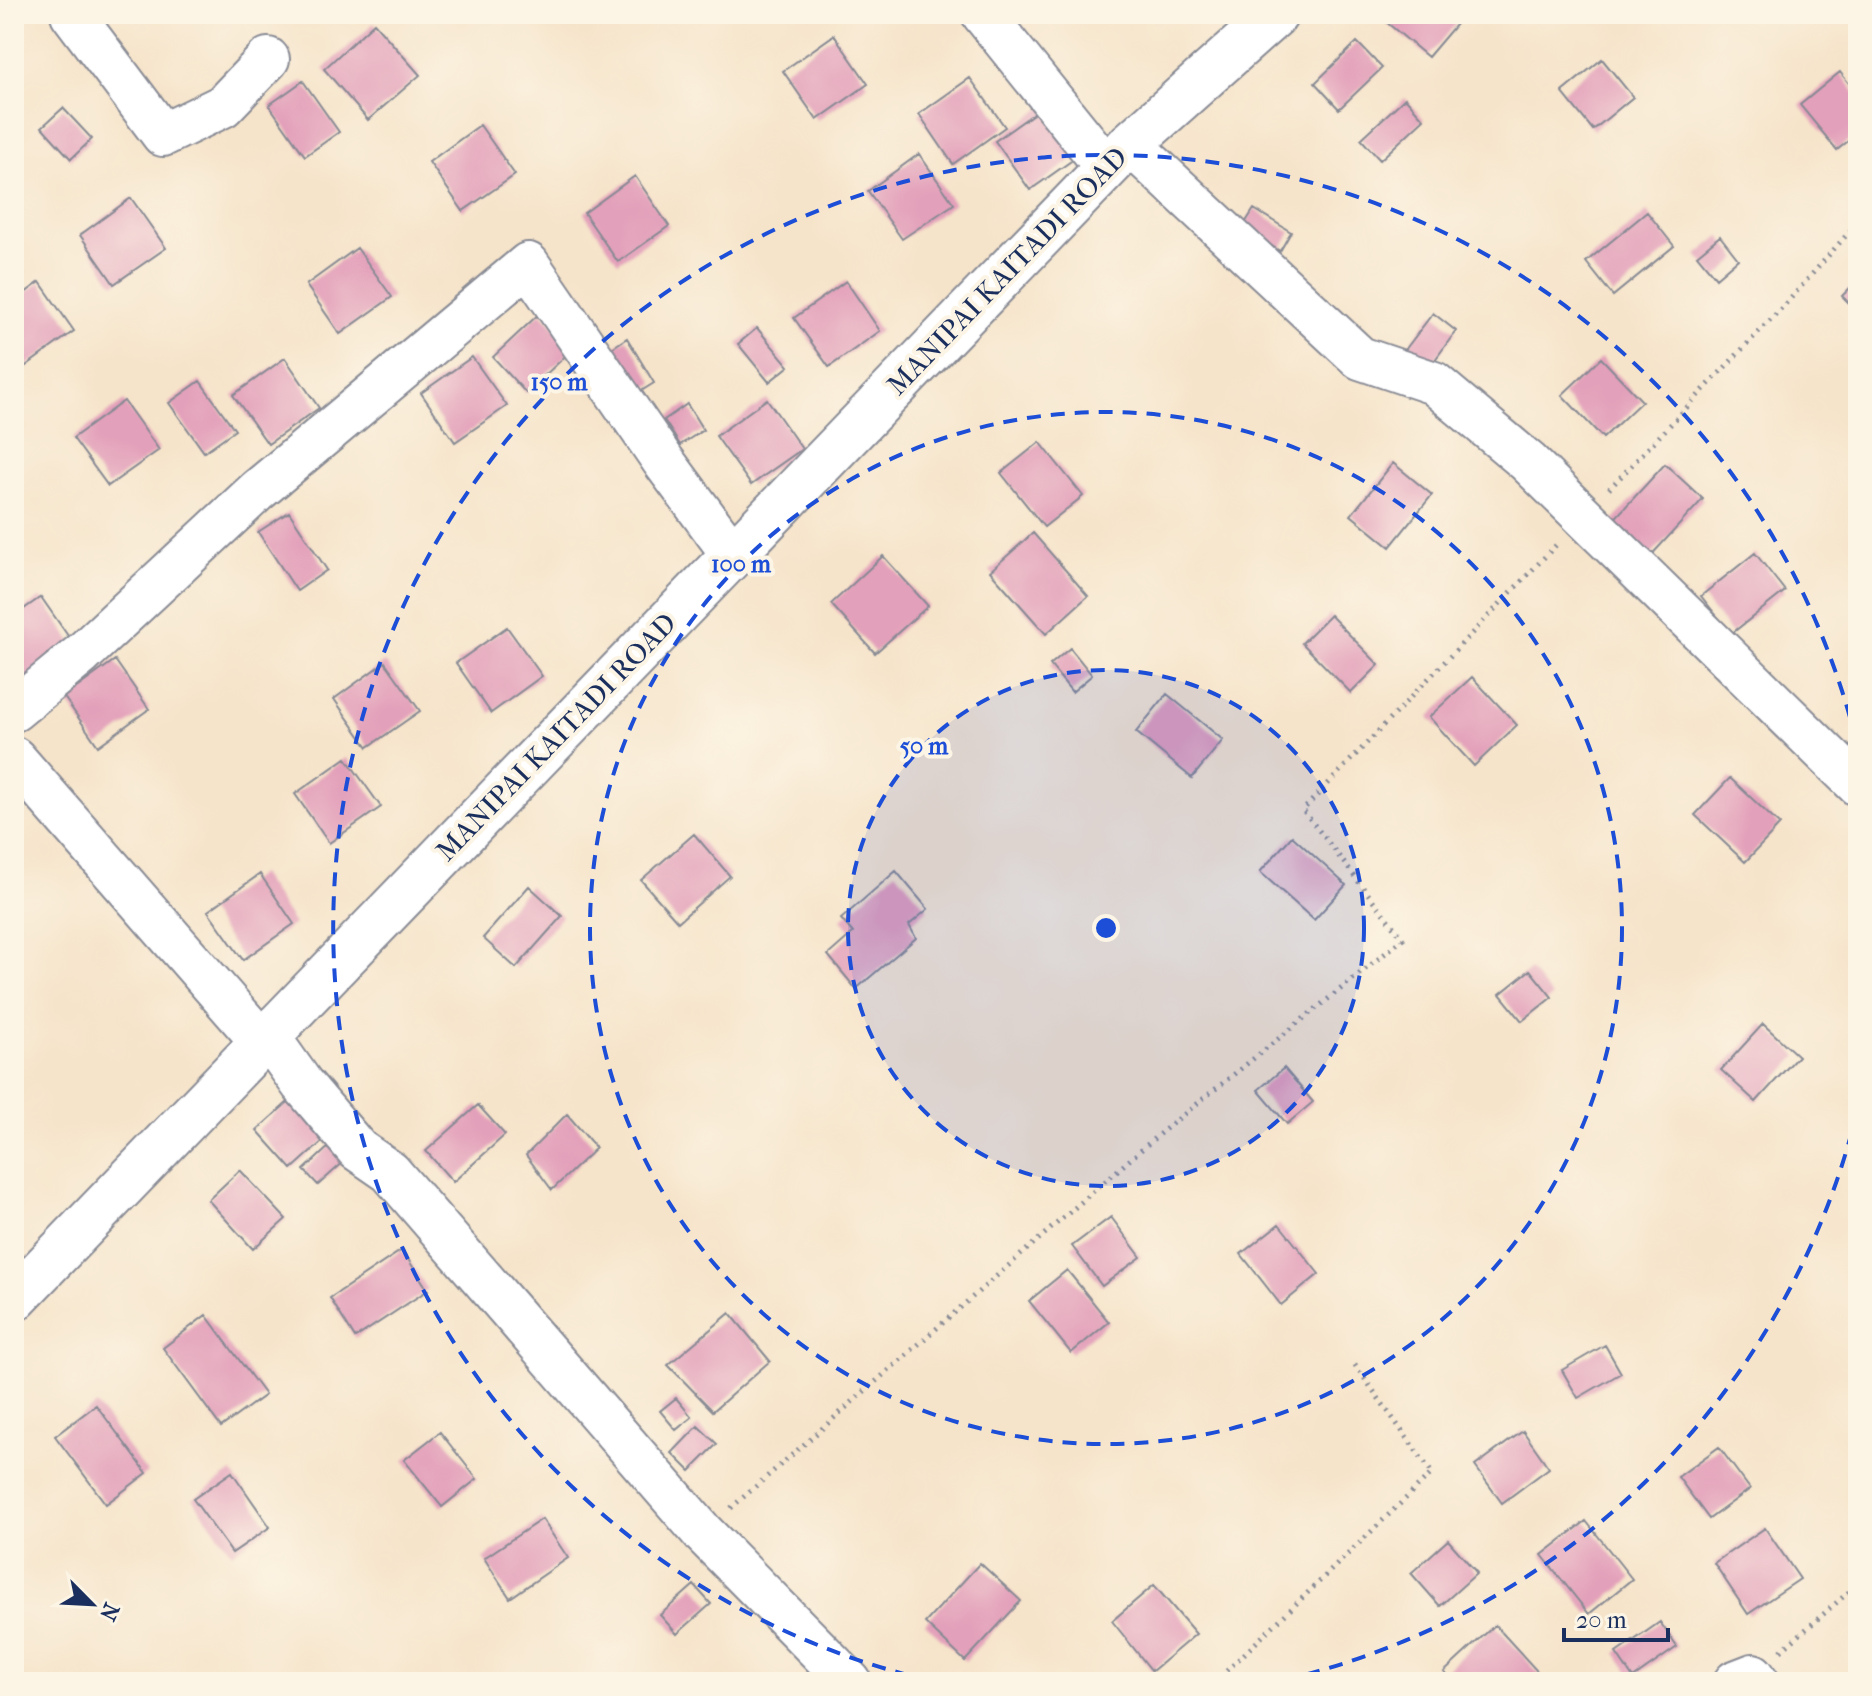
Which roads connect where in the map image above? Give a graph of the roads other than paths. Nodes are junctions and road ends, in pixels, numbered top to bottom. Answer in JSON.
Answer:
{"nodes":[{"id":1,"x":72,"y":14,"type":"edge"},
{"id":2,"x":983,"y":14,"type":"edge"},
{"id":3,"x":1276,"y":14,"type":"edge"},
{"id":4,"x":268,"y":59,"type":"dead end"},
{"id":5,"x":1118,"y":156,"type":"junction"},
{"id":6,"x":733,"y":555,"type":"junction"},
{"id":7,"x":14,"y":710,"type":"edge"},
{"id":8,"x":14,"y":758,"type":"edge"},
{"id":9,"x":1858,"y":785,"type":"edge"},
{"id":10,"x":265,"y":1039,"type":"junction"},
{"id":11,"x":14,"y":1299,"type":"edge"},
{"id":12,"x":850,"y":1682,"type":"edge"}],
"edges":[{"from":1,"to":4,"type":"street"},
{"from":2,"to":5,"type":"street"},
{"from":3,"to":5,"type":"main road","name":"MANIPAI KAITADI ROAD"},
{"from":5,"to":6,"type":"main road","name":"MANIPAI KAITADI ROAD"},
{"from":5,"to":9,"type":"street"},
{"from":6,"to":7,"type":"street"},
{"from":6,"to":10,"type":"main road","name":"MANIPAI KAITADI ROAD"},
{"from":8,"to":10,"type":"street"},
{"from":10,"to":11,"type":"main road","name":"MANIPAI KAITADI ROAD"},
{"from":10,"to":12,"type":"street"}]}
